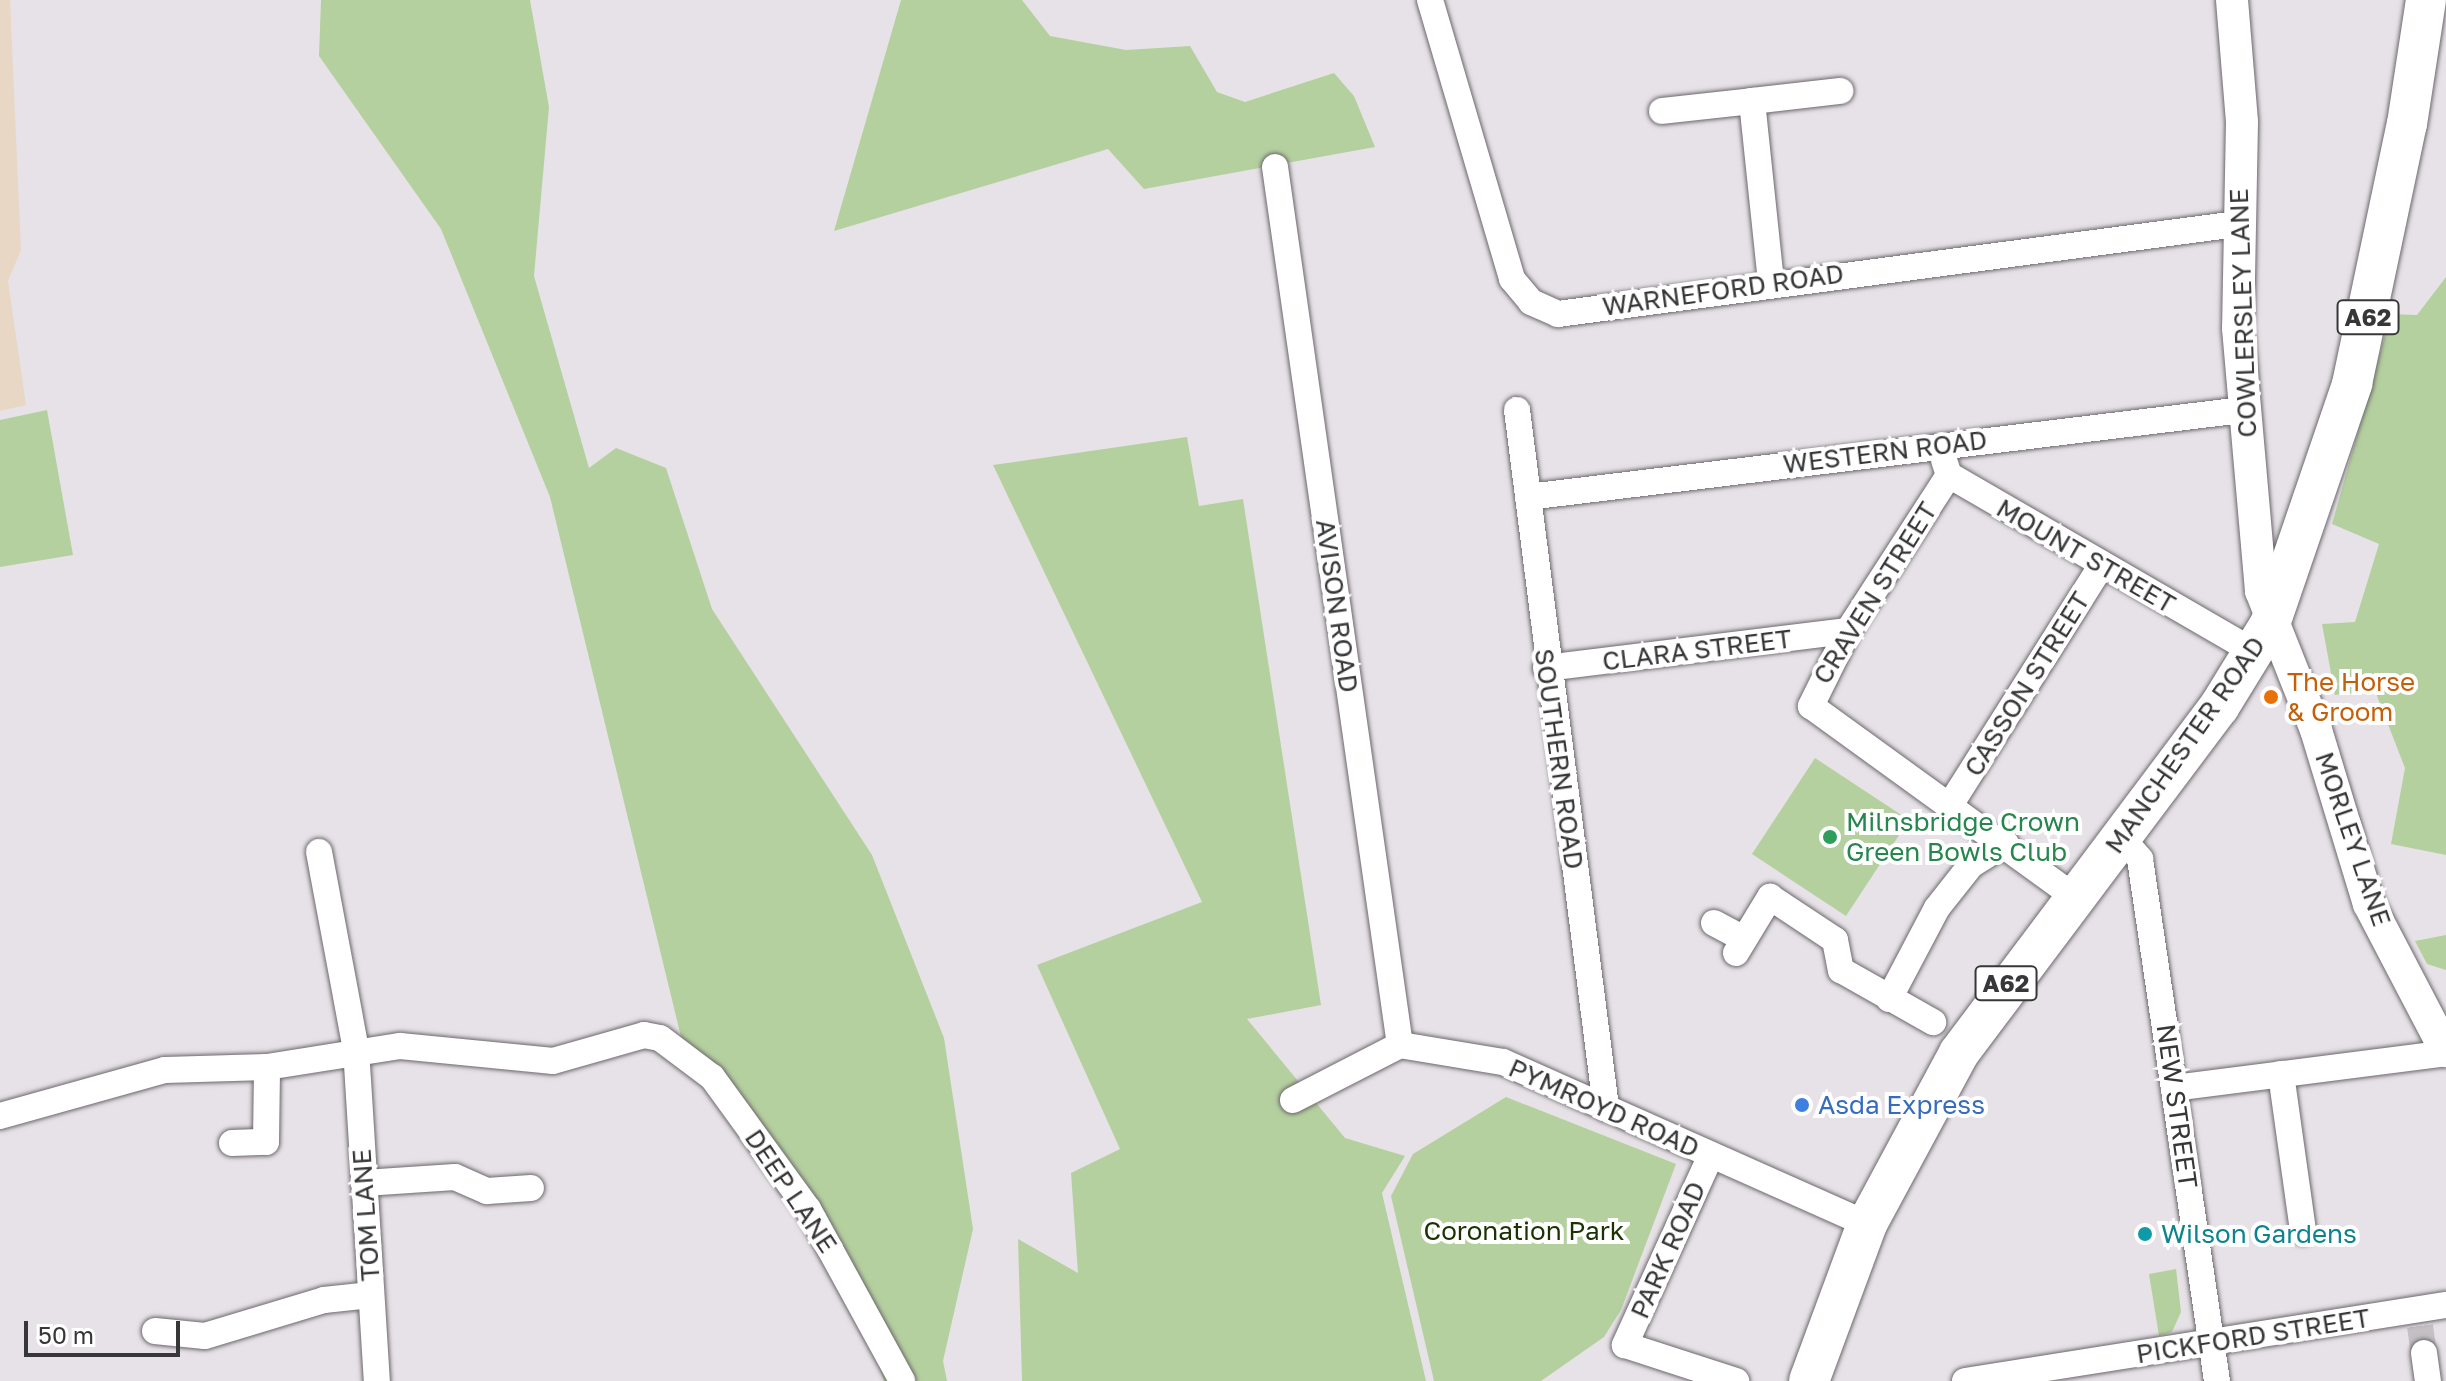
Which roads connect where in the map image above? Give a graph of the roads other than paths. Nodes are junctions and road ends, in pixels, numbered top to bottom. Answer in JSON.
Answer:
{"nodes":[{"id":1,"x":1430,"y":0,"type":"edge"},
{"id":2,"x":2232,"y":0,"type":"edge"},
{"id":3,"x":2426,"y":0,"type":"edge"},
{"id":4,"x":1840,"y":91,"type":"dead end"},
{"id":5,"x":1752,"y":101,"type":"junction"},
{"id":6,"x":1662,"y":111,"type":"dead end"},
{"id":7,"x":1275,"y":167,"type":"dead end"},
{"id":8,"x":2237,"y":224,"type":"junction"},
{"id":9,"x":1771,"y":282,"type":"junction"},
{"id":10,"x":1517,"y":410,"type":"dead end"},
{"id":11,"x":2243,"y":410,"type":"junction"},
{"id":12,"x":1939,"y":445,"type":"junction"},
{"id":13,"x":1949,"y":475,"type":"junction"},
{"id":14,"x":1528,"y":497,"type":"junction"},
{"id":15,"x":2101,"y":566,"type":"junction"},
{"id":16,"x":1848,"y":631,"type":"junction"},
{"id":17,"x":2261,"y":638,"type":"junction"},
{"id":18,"x":1546,"y":668,"type":"junction"},
{"id":19,"x":1952,"y":802,"type":"junction"},
{"id":20,"x":2122,"y":838,"type":"junction"},
{"id":21,"x":2006,"y":843,"type":"junction"},
{"id":22,"x":319,"y":852,"type":"dead end"},
{"id":23,"x":2075,"y":897,"type":"junction"},
{"id":24,"x":1714,"y":923,"type":"dead end"},
{"id":25,"x":1889,"y":999,"type":"junction"},
{"id":26,"x":1933,"y":1022,"type":"dead end"},
{"id":27,"x":1400,"y":1045,"type":"junction"},
{"id":28,"x":356,"y":1049,"type":"junction"},
{"id":29,"x":2446,"y":1052,"type":"edge"},
{"id":30,"x":267,"y":1067,"type":"junction"},
{"id":31,"x":2281,"y":1074,"type":"junction"},
{"id":32,"x":2174,"y":1088,"type":"junction"},
{"id":33,"x":1293,"y":1100,"type":"dead end"},
{"id":34,"x":1606,"y":1108,"type":"junction"},
{"id":35,"x":0,"y":1116,"type":"edge"},
{"id":36,"x":232,"y":1143,"type":"dead end"},
{"id":37,"x":1711,"y":1155,"type":"junction"},
{"id":38,"x":364,"y":1183,"type":"junction"},
{"id":39,"x":531,"y":1188,"type":"dead end"},
{"id":40,"x":1867,"y":1224,"type":"junction"},
{"id":41,"x":2303,"y":1231,"type":"dead end"},
{"id":42,"x":371,"y":1295,"type":"junction"},
{"id":43,"x":2446,"y":1305,"type":"edge"},
{"id":44,"x":155,"y":1331,"type":"dead end"},
{"id":45,"x":2212,"y":1343,"type":"junction"},
{"id":46,"x":2424,"y":1353,"type":"tunnel mouth"},
{"id":47,"x":2446,"y":1378,"type":"edge"},
{"id":48,"x":1972,"y":1380,"type":"edge"},
{"id":49,"x":377,"y":1381,"type":"edge"},
{"id":50,"x":902,"y":1381,"type":"edge"},
{"id":51,"x":1736,"y":1381,"type":"edge"},
{"id":52,"x":1809,"y":1381,"type":"edge"},
{"id":53,"x":2217,"y":1381,"type":"edge"},
{"id":54,"x":2429,"y":1381,"type":"edge"}],
"edges":[{"from":1,"to":9,"type":"street","name":"WARNEFORD ROAD"},
{"from":2,"to":8,"type":"street","name":"COWLERSLEY LANE"},
{"from":3,"to":17,"type":"main road","name":"MANCHESTER ROAD","number":"A62"},
{"from":4,"to":5,"type":"street"},
{"from":5,"to":6,"type":"street"},
{"from":5,"to":9,"type":"street"},
{"from":7,"to":27,"type":"street","name":"AVISON ROAD"},
{"from":8,"to":9,"type":"street","name":"WARNEFORD ROAD"},
{"from":8,"to":11,"type":"street","name":"COWLERSLEY LANE"},
{"from":10,"to":14,"type":"street","name":"SOUTHERN ROAD"},
{"from":11,"to":12,"type":"street","name":"WESTERN ROAD"},
{"from":11,"to":17,"type":"street","name":"COWLERSLEY LANE"},
{"from":12,"to":13,"type":"street"},
{"from":12,"to":14,"type":"street","name":"WESTERN ROAD"},
{"from":13,"to":15,"type":"street","name":"MOUNT STREET"},
{"from":13,"to":16,"type":"street","name":"CRAVEN STREET"},
{"from":14,"to":18,"type":"street","name":"SOUTHERN ROAD"},
{"from":15,"to":17,"type":"street","name":"MOUNT STREET"},
{"from":15,"to":19,"type":"street","name":"CASSON STREET"},
{"from":16,"to":18,"type":"street","name":"CLARA STREET"},
{"from":16,"to":19,"type":"street","name":"CRAVEN STREET"},
{"from":17,"to":20,"type":"main road","name":"MANCHESTER ROAD","number":"A62"},
{"from":17,"to":29,"type":"street","name":"MORLEY LANE"},
{"from":18,"to":34,"type":"street","name":"SOUTHERN ROAD"},
{"from":19,"to":21,"type":"street"},
{"from":20,"to":23,"type":"main road","name":"MANCHESTER ROAD","number":"A62"},
{"from":20,"to":32,"type":"street","name":"NEW STREET"},
{"from":21,"to":23,"type":"street"},
{"from":21,"to":25,"type":"street"},
{"from":22,"to":28,"type":"street","name":"TOM LANE"},
{"from":23,"to":40,"type":"main road","name":"MANCHESTER ROAD","number":"A62"},
{"from":24,"to":25,"type":"street"},
{"from":25,"to":26,"type":"street"},
{"from":27,"to":33,"type":"street"},
{"from":27,"to":34,"type":"street","name":"PYMROYD ROAD"},
{"from":28,"to":30,"type":"street"},
{"from":28,"to":38,"type":"street","name":"TOM LANE"},
{"from":28,"to":50,"type":"street","name":"DEEP LANE"},
{"from":29,"to":31,"type":"street"},
{"from":30,"to":35,"type":"street"},
{"from":30,"to":36,"type":"street"},
{"from":31,"to":32,"type":"street"},
{"from":31,"to":41,"type":"street"},
{"from":32,"to":45,"type":"street","name":"NEW STREET"},
{"from":34,"to":37,"type":"street","name":"PYMROYD ROAD"},
{"from":37,"to":40,"type":"street","name":"PYMROYD ROAD"},
{"from":37,"to":51,"type":"street","name":"PARK ROAD"},
{"from":38,"to":39,"type":"street"},
{"from":38,"to":42,"type":"street","name":"TOM LANE"},
{"from":40,"to":52,"type":"main road","name":"MANCHESTER ROAD","number":"A62"},
{"from":42,"to":44,"type":"street"},
{"from":42,"to":49,"type":"street","name":"TOM LANE"},
{"from":43,"to":45,"type":"street","name":"PICKFORD STREET"},
{"from":45,"to":48,"type":"street","name":"PICKFORD STREET"},
{"from":45,"to":53,"type":"street","name":"NEW STREET"},
{"from":46,"to":54,"type":"street"},
{"from":47,"to":54,"type":"street"}]}
